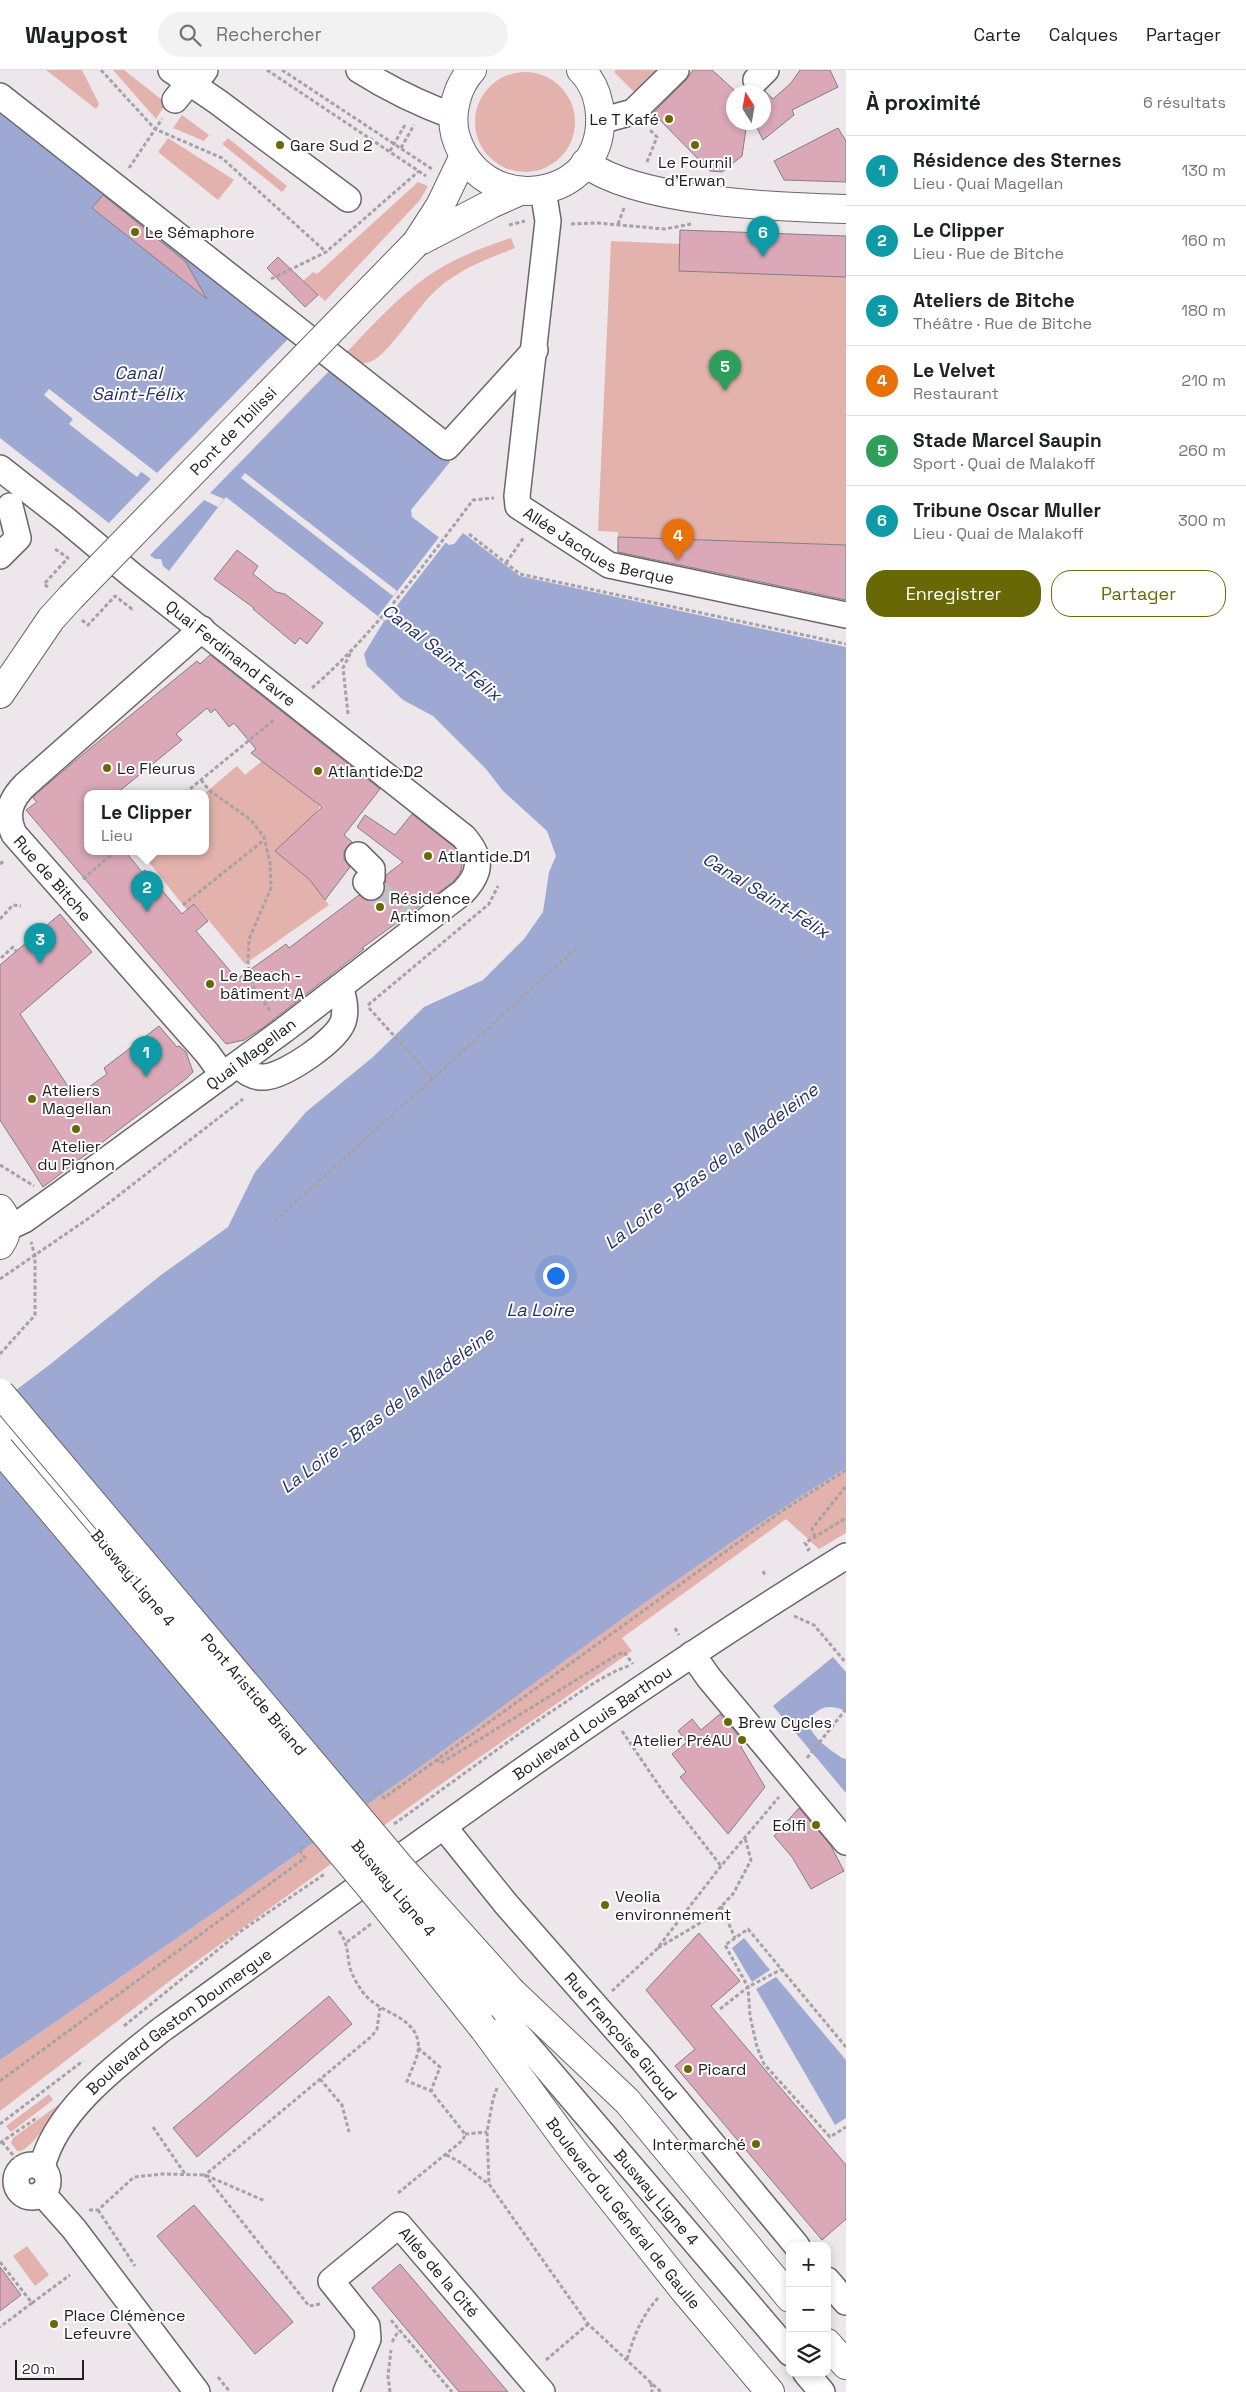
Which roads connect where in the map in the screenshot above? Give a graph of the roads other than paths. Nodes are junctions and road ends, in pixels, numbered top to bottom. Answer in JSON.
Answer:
{"nodes":[{"id":1,"x":358,"y":70,"type":"edge"},
{"id":2,"x":472,"y":70,"type":"edge"},
{"id":3,"x":581,"y":70,"type":"edge"},
{"id":4,"x":676,"y":70,"type":"edge"},
{"id":5,"x":188,"y":79,"type":"edge"},
{"id":6,"x":0,"y":96,"type":"edge"},
{"id":7,"x":454,"y":116,"type":"junction"},
{"id":8,"x":600,"y":122,"type":"junction"},
{"id":9,"x":464,"y":156,"type":"junction"},
{"id":10,"x":585,"y":163,"type":"junction"},
{"id":11,"x":532,"y":191,"type":"junction"},
{"id":12,"x":348,"y":199,"type":"dead end"},
{"id":13,"x":846,"y":209,"type":"edge"},
{"id":14,"x":416,"y":244,"type":"junction"},
{"id":15,"x":535,"y":350,"type":"junction"},
{"id":16,"x":0,"y":468,"type":"edge"},
{"id":17,"x":12,"y":503,"type":"edge"},
{"id":18,"x":0,"y":556,"type":"edge"},
{"id":19,"x":846,"y":615,"type":"edge"},
{"id":20,"x":51,"y":619,"type":"junction"},
{"id":21,"x":202,"y":629,"type":"junction"},
{"id":22,"x":0,"y":660,"type":"edge"},
{"id":23,"x":0,"y":694,"type":"edge"},
{"id":24,"x":464,"y":837,"type":"joint"},
{"id":25,"x":358,"y":855,"type":"dead end"},
{"id":26,"x":371,"y":887,"type":"dead end"},
{"id":27,"x":340,"y":987,"type":"junction"},
{"id":28,"x":230,"y":1070,"type":"junction"},
{"id":29,"x":2,"y":1227,"type":"edge"},
{"id":30,"x":0,"y":1393,"type":"edge"},
{"id":31,"x":0,"y":1421,"type":"edge"},
{"id":32,"x":0,"y":1449,"type":"edge"},
{"id":33,"x":846,"y":1556,"type":"edge"},
{"id":34,"x":692,"y":1654,"type":"junction"},
{"id":35,"x":444,"y":1827,"type":"junction"},
{"id":36,"x":846,"y":1842,"type":"edge"},
{"id":37,"x":335,"y":1905,"type":"joint"},
{"id":38,"x":502,"y":1998,"type":"junction"},
{"id":39,"x":20,"y":2176,"type":"edge"},
{"id":40,"x":795,"y":2242,"type":"edge"},
{"id":41,"x":831,"y":2285,"type":"edge"},
{"id":42,"x":786,"y":2293,"type":"edge"},
{"id":43,"x":846,"y":2302,"type":"edge"},
{"id":44,"x":786,"y":2348,"type":"edge"},
{"id":45,"x":831,"y":2348,"type":"edge"},
{"id":46,"x":846,"y":2365,"type":"edge"},
{"id":47,"x":809,"y":2377,"type":"edge"},
{"id":48,"x":197,"y":2392,"type":"edge"},
{"id":49,"x":346,"y":2392,"type":"edge"},
{"id":50,"x":542,"y":2392,"type":"edge"},
{"id":51,"x":770,"y":2392,"type":"edge"},
{"id":52,"x":822,"y":2392,"type":"edge"}],
"edges":[{"from":1,"to":7,"type":"street"},
{"from":2,"to":7,"type":"main road"},
{"from":3,"to":8,"type":"main road"},
{"from":4,"to":8,"type":"street"},
{"from":5,"to":12,"type":"street"},
{"from":6,"to":15,"type":"street"},
{"from":7,"to":9,"type":"main road"},
{"from":8,"to":10,"type":"main road"},
{"from":9,"to":11,"type":"main road"},
{"from":9,"to":14,"type":"main road","name":"Pont de Tbilissi"},
{"from":10,"to":11,"type":"main road","name":"Pont de Tbilissi"},
{"from":10,"to":13,"type":"main road"},
{"from":11,"to":14,"type":"main road","name":"Pont de Tbilissi"},
{"from":11,"to":15,"type":"street","name":"Allée Jacques Berque"},
{"from":14,"to":20,"type":"main road","name":"Pont de Tbilissi","bridge":true},
{"from":15,"to":19,"type":"street","name":"Allée Jacques Berque"},
{"from":16,"to":17,"type":"street","name":"Quai Ferdinand Favre"},
{"from":17,"to":18,"type":"street"},
{"from":17,"to":21,"type":"street","name":"Quai Ferdinand Favre"},
{"from":20,"to":22,"type":"main road"},
{"from":20,"to":23,"type":"main road"},
{"from":21,"to":24,"type":"street","name":"Quai Ferdinand Favre"},
{"from":21,"to":28,"type":"street","name":"Rue de Bitche"},
{"from":24,"to":27,"type":"street","name":"Quai Magellan"},
{"from":25,"to":26,"type":"street"},
{"from":27,"to":28,"type":"street","name":"Quai Magellan"},
{"from":27,"to":28,"type":"street"},
{"from":28,"to":29,"type":"street","name":"Quai Magellan"},
{"from":30,"to":38,"type":"main road","name":"Pont Aristide Briand","bridge":true},
{"from":31,"to":38,"type":"street","name":"Busway Ligne 4","bridge":true},
{"from":32,"to":51,"type":"main road","name":"Boulevard du Général de Gaulle","bridge":true},
{"from":33,"to":34,"type":"street","name":"Boulevard Louis Barthou"},
{"from":34,"to":35,"type":"street","name":"Boulevard Louis Barthou"},
{"from":34,"to":36,"type":"street"},
{"from":35,"to":37,"type":"street","name":"Boulevard Louis Barthou"},
{"from":35,"to":40,"type":"street","name":"Rue Françoise Giroud"},
{"from":37,"to":39,"type":"street","name":"Boulevard Gaston Doumergue"},
{"from":38,"to":42,"type":"main road"},
{"from":38,"to":44,"type":"street","name":"Busway Ligne 4"},
{"from":39,"to":48,"type":"street"},
{"from":41,"to":43,"type":"street"},
{"from":45,"to":46,"type":"main road"},
{"from":47,"to":52,"type":"street"},
{"from":49,"to":50,"type":"street","name":"Allée de la Cité"}]}
